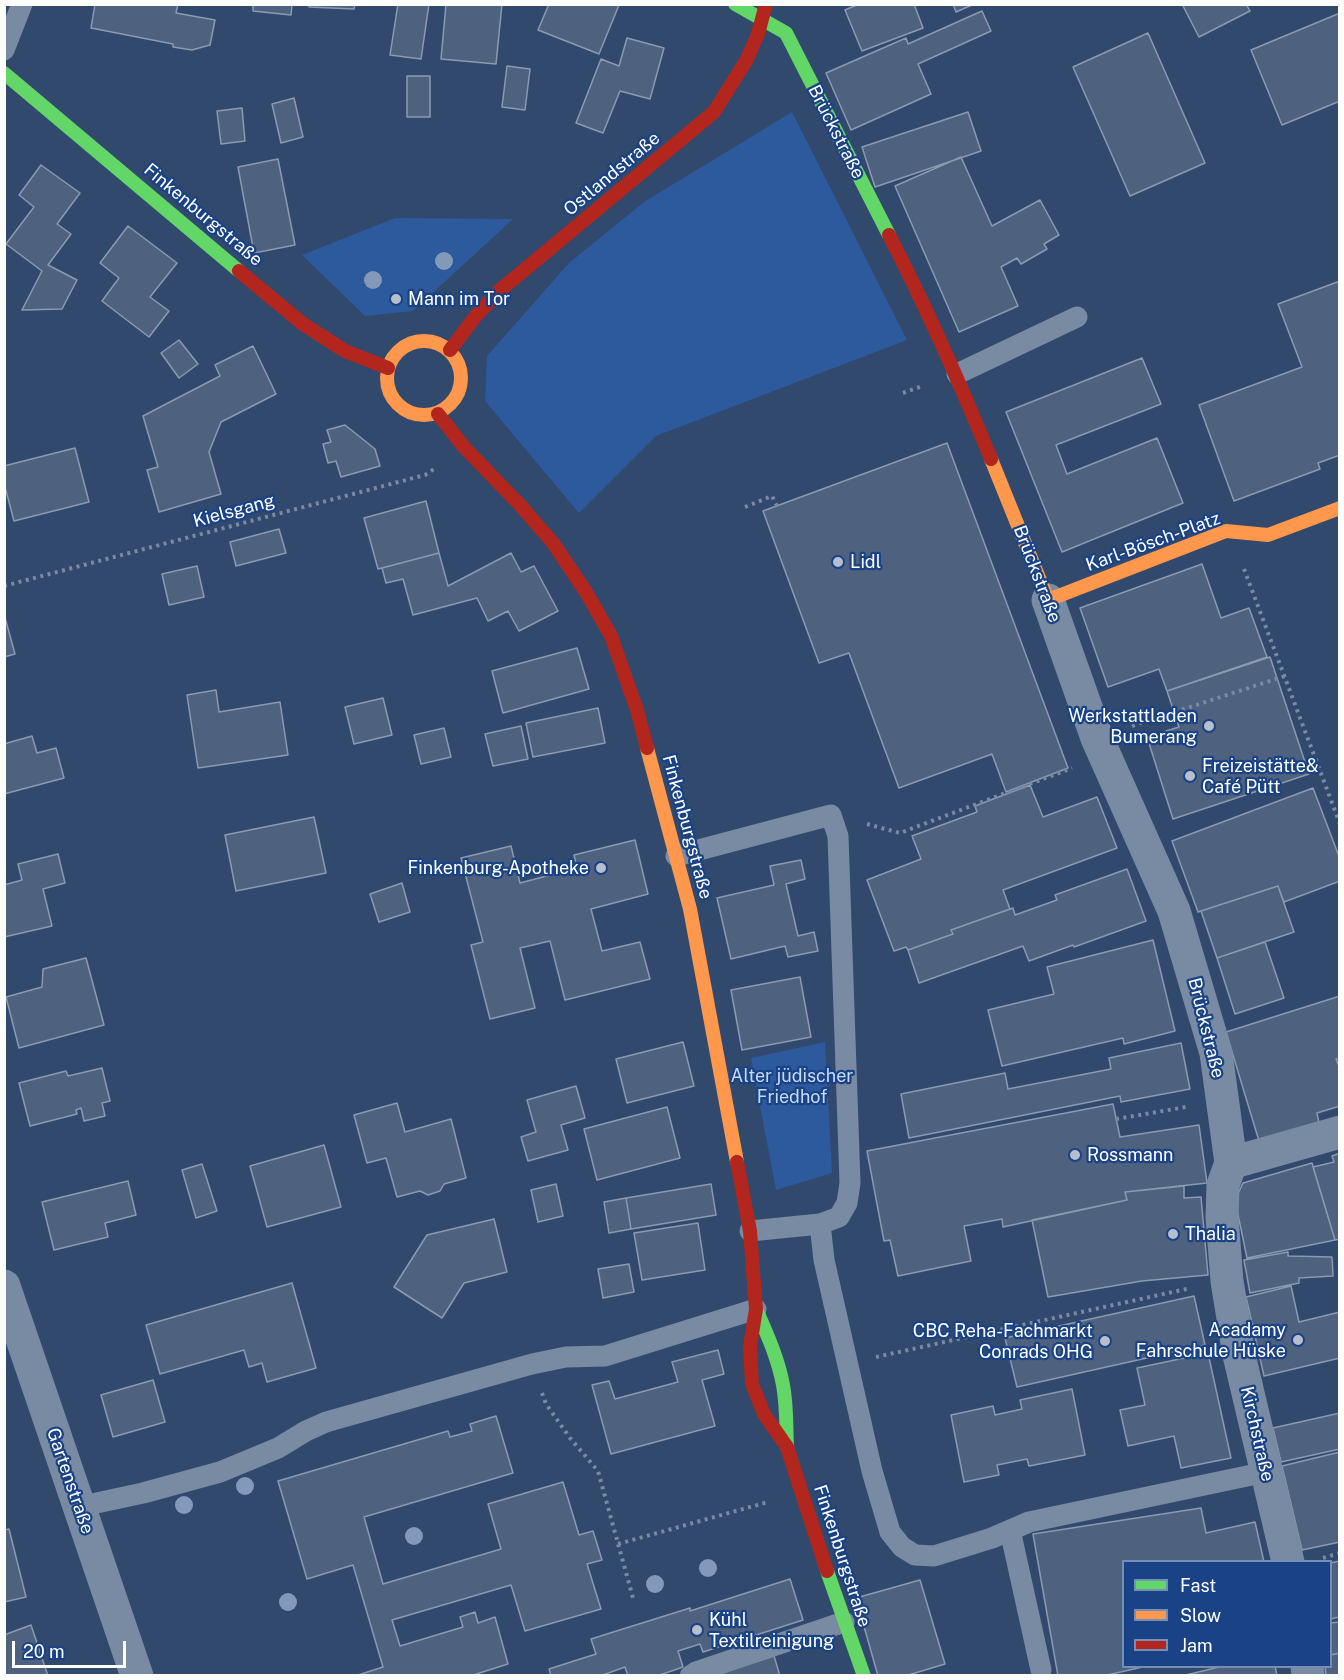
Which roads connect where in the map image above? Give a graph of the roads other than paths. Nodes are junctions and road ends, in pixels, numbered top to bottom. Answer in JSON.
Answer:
{"nodes":[{"id":1,"x":22,"y":4,"type":"edge"},
{"id":2,"x":735,"y":4,"type":"edge"},
{"id":3,"x":766,"y":4,"type":"edge"},
{"id":4,"x":764,"y":19,"type":"junction"},
{"id":5,"x":4,"y":50,"type":"edge"},
{"id":6,"x":4,"y":73,"type":"edge"},
{"id":7,"x":1077,"y":317,"type":"dead end"},
{"id":8,"x":450,"y":350,"type":"junction"},
{"id":9,"x":388,"y":369,"type":"junction"},
{"id":10,"x":957,"y":374,"type":"junction"},
{"id":11,"x":438,"y":414,"type":"junction"},
{"id":12,"x":1340,"y":508,"type":"edge"},
{"id":13,"x":1048,"y":600,"type":"junction"},
{"id":14,"x":676,"y":856,"type":"junction"},
{"id":15,"x":1340,"y":1132,"type":"edge"},
{"id":16,"x":1231,"y":1163,"type":"junction"},
{"id":17,"x":820,"y":1224,"type":"junction"},
{"id":18,"x":750,"y":1231,"type":"junction"},
{"id":19,"x":4,"y":1286,"type":"edge"},
{"id":20,"x":756,"y":1310,"type":"junction"},
{"id":21,"x":787,"y":1448,"type":"junction"},
{"id":22,"x":1266,"y":1472,"type":"junction"},
{"id":23,"x":78,"y":1507,"type":"junction"},
{"id":24,"x":1010,"y":1530,"type":"junction"},
{"id":25,"x":1288,"y":1560,"type":"edge"},
{"id":26,"x":844,"y":1622,"type":"junction"},
{"id":27,"x":1041,"y":1670,"type":"dead end"},
{"id":28,"x":137,"y":1676,"type":"edge"},
{"id":29,"x":690,"y":1676,"type":"edge"},
{"id":30,"x":864,"y":1676,"type":"edge"}],
"edges":[{"from":1,"to":5,"type":"lane"},
{"from":2,"to":4,"type":"street","name":"Brückstraße"},
{"from":3,"to":4,"type":"street","name":"Ostlandstraße"},
{"from":4,"to":8,"type":"street","name":"Ostlandstraße"},
{"from":4,"to":10,"type":"street","name":"Brückstraße"},
{"from":6,"to":9,"type":"street","name":"Finkenburgstraße"},
{"from":7,"to":10,"type":"lane"},
{"from":8,"to":9,"type":"street"},
{"from":8,"to":11,"type":"street"},
{"from":9,"to":11,"type":"street"},
{"from":10,"to":13,"type":"street","name":"Brückstraße"},
{"from":11,"to":14,"type":"street","name":"Finkenburgstraße"},
{"from":12,"to":13,"type":"street","name":"Karl-Bösch-Platz"},
{"from":13,"to":16,"type":"street","name":"Brückstraße"},
{"from":14,"to":17,"type":"lane"},
{"from":14,"to":18,"type":"street","name":"Finkenburgstraße"},
{"from":15,"to":16,"type":"street"},
{"from":16,"to":22,"type":"street","name":"Kirchstraße"},
{"from":17,"to":18,"type":"lane"},
{"from":17,"to":24,"type":"lane"},
{"from":18,"to":20,"type":"street","name":"Finkenburgstraße"},
{"from":19,"to":23,"type":"street","name":"Gartenstraße"},
{"from":20,"to":21,"type":"street","name":"Finkenburgstraße"},
{"from":20,"to":21,"type":"street","name":"Finkenburgstraße"},
{"from":20,"to":23,"type":"lane"},
{"from":21,"to":26,"type":"street","name":"Finkenburgstraße"},
{"from":22,"to":24,"type":"lane"},
{"from":22,"to":25,"type":"street","name":"Kirchstraße"},
{"from":23,"to":28,"type":"street","name":"Gartenstraße"},
{"from":24,"to":27,"type":"lane"},
{"from":26,"to":29,"type":"lane"},
{"from":26,"to":30,"type":"street","name":"Finkenburgstraße"}]}
